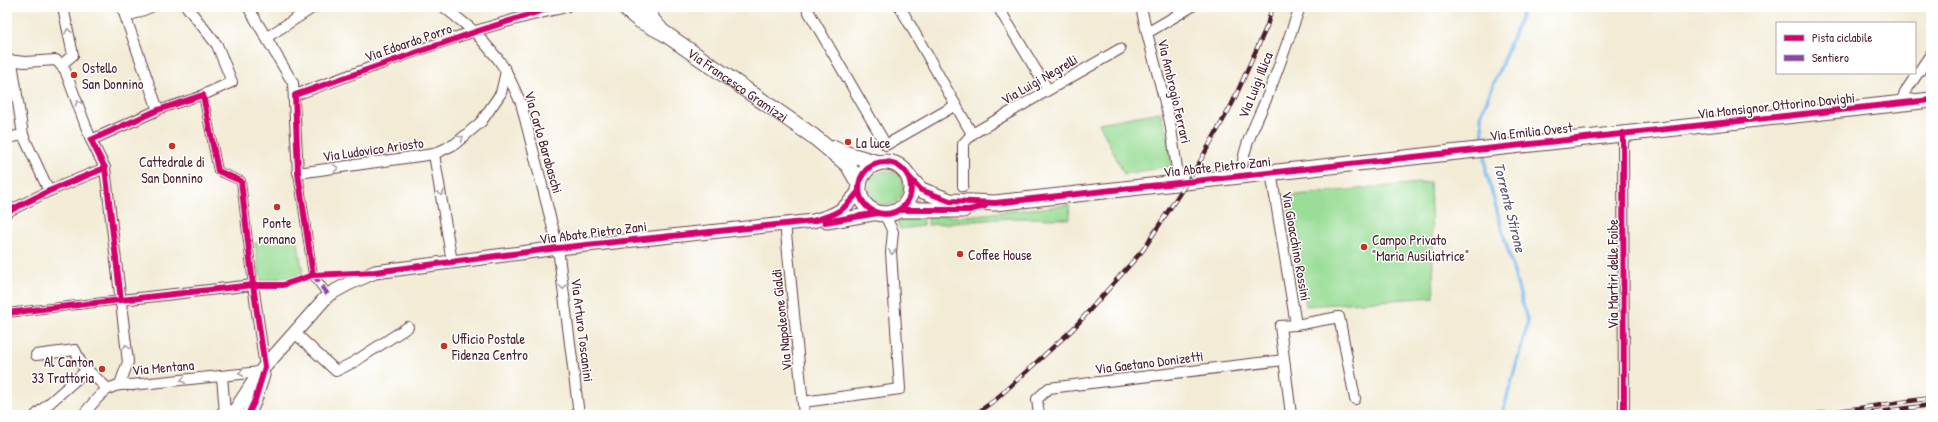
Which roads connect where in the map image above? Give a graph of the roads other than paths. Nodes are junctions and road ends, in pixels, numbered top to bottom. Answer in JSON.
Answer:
{"nodes":[{"id":1,"x":63,"y":7,"type":"edge"},
{"id":2,"x":122,"y":7,"type":"edge"},
{"id":3,"x":151,"y":7,"type":"edge"},
{"id":4,"x":187,"y":7,"type":"edge"},
{"id":5,"x":248,"y":7,"type":"edge"},
{"id":6,"x":314,"y":7,"type":"edge"},
{"id":7,"x":444,"y":7,"type":"edge"},
{"id":8,"x":566,"y":7,"type":"edge"},
{"id":9,"x":646,"y":7,"type":"edge"},
{"id":10,"x":806,"y":7,"type":"edge"},
{"id":11,"x":900,"y":7,"type":"edge"},
{"id":12,"x":998,"y":7,"type":"edge"},
{"id":13,"x":1142,"y":7,"type":"edge"},
{"id":14,"x":1191,"y":7,"type":"edge"},
{"id":15,"x":1300,"y":7,"type":"edge"},
{"id":16,"x":552,"y":8,"type":"edge"},
{"id":17,"x":629,"y":8,"type":"edge"},
{"id":18,"x":126,"y":17,"type":"junction"},
{"id":19,"x":475,"y":32,"type":"junction"},
{"id":20,"x":664,"y":33,"type":"junction"},
{"id":21,"x":1147,"y":33,"type":"junction"},
{"id":22,"x":267,"y":37,"type":"junction"},
{"id":23,"x":1120,"y":49,"type":"dead end"},
{"id":24,"x":1931,"y":54,"type":"edge"},
{"id":25,"x":9,"y":61,"type":"edge"},
{"id":26,"x":61,"y":65,"type":"junction"},
{"id":27,"x":506,"y":71,"type":"junction"},
{"id":28,"x":1048,"y":90,"type":"junction"},
{"id":29,"x":203,"y":95,"type":"junction"},
{"id":30,"x":294,"y":95,"type":"junction"},
{"id":31,"x":1931,"y":100,"type":"edge"},
{"id":32,"x":1901,"y":104,"type":"junction"},
{"id":33,"x":956,"y":105,"type":"junction"},
{"id":34,"x":158,"y":110,"type":"junction"},
{"id":35,"x":1623,"y":133,"type":"junction"},
{"id":36,"x":972,"y":134,"type":"junction"},
{"id":37,"x":23,"y":135,"type":"junction"},
{"id":38,"x":813,"y":136,"type":"junction"},
{"id":39,"x":7,"y":138,"type":"edge"},
{"id":40,"x":91,"y":140,"type":"junction"},
{"id":41,"x":1442,"y":153,"type":"joint"},
{"id":42,"x":434,"y":154,"type":"junction"},
{"id":43,"x":878,"y":163,"type":"junction"},
{"id":44,"x":105,"y":168,"type":"junction"},
{"id":45,"x":1271,"y":172,"type":"junction"},
{"id":46,"x":298,"y":173,"type":"junction"},
{"id":47,"x":1242,"y":176,"type":"junction"},
{"id":48,"x":909,"y":177,"type":"junction"},
{"id":49,"x":1179,"y":182,"type":"junction"},
{"id":50,"x":963,"y":186,"type":"dead end"},
{"id":51,"x":859,"y":188,"type":"junction"},
{"id":52,"x":49,"y":191,"type":"junction"},
{"id":53,"x":995,"y":203,"type":"junction"},
{"id":54,"x":900,"y":210,"type":"junction"},
{"id":55,"x":7,"y":212,"type":"edge"},
{"id":56,"x":881,"y":214,"type":"junction"},
{"id":57,"x":813,"y":221,"type":"junction"},
{"id":58,"x":785,"y":223,"type":"junction"},
{"id":59,"x":558,"y":248,"type":"junction"},
{"id":60,"x":452,"y":262,"type":"junction"},
{"id":61,"x":253,"y":285,"type":"junction"},
{"id":62,"x":328,"y":295,"type":"junction"},
{"id":63,"x":121,"y":300,"type":"junction"},
{"id":64,"x":7,"y":313,"type":"edge"},
{"id":65,"x":1296,"y":325,"type":"junction"},
{"id":66,"x":408,"y":327,"type":"dead end"},
{"id":67,"x":295,"y":333,"type":"junction"},
{"id":68,"x":36,"y":355,"type":"dead end"},
{"id":69,"x":1284,"y":360,"type":"junction"},
{"id":70,"x":87,"y":370,"type":"junction"},
{"id":71,"x":262,"y":370,"type":"junction"},
{"id":72,"x":222,"y":376,"type":"junction"},
{"id":73,"x":120,"y":384,"type":"junction"},
{"id":74,"x":107,"y":388,"type":"junction"},
{"id":75,"x":1355,"y":399,"type":"dead end"},
{"id":76,"x":803,"y":402,"type":"junction"},
{"id":77,"x":230,"y":414,"type":"edge"},
{"id":78,"x":36,"y":415,"type":"edge"},
{"id":79,"x":83,"y":415,"type":"edge"},
{"id":80,"x":248,"y":415,"type":"edge"},
{"id":81,"x":579,"y":415,"type":"edge"},
{"id":82,"x":804,"y":415,"type":"edge"},
{"id":83,"x":1039,"y":415,"type":"edge"},
{"id":84,"x":1291,"y":415,"type":"edge"},
{"id":85,"x":1624,"y":415,"type":"edge"}],
"edges":[{"from":26,"to":1,"type":"street","one_way":true},
{"from":2,"to":18,"type":"street"},
{"from":3,"to":18,"type":"street"},
{"from":4,"to":29,"type":"street"},
{"from":5,"to":22,"type":"street"},
{"from":6,"to":22,"type":"street"},
{"from":7,"to":19,"type":"street","name":"Via Carlo Barabaschi"},
{"from":8,"to":16,"type":"street","name":"Via Edoardo Porro"},
{"from":9,"to":20,"type":"main road","name":"Via Francesco Gramizzi"},
{"from":10,"to":33,"type":"street"},
{"from":11,"to":33,"type":"street"},
{"from":12,"to":28,"type":"street"},
{"from":13,"to":21,"type":"street"},
{"from":14,"to":21,"type":"street","name":"Via Ambrogio Ferrari"},
{"from":15,"to":47,"type":"street","name":"Via Luigi Illica"},
{"from":16,"to":19,"type":"street","name":"Via Edoardo Porro"},
{"from":17,"to":20,"type":"main road","name":"Via Francesco Gramizzi"},
{"from":18,"to":34,"type":"street"},
{"from":19,"to":27,"type":"street","name":"Via Carlo Barabaschi"},
{"from":19,"to":30,"type":"street","name":"Via Edoardo Porro"},
{"from":20,"to":38,"type":"main road","name":"Via Francesco Gramizzi"},
{"from":21,"to":49,"type":"street","name":"Via Ambrogio Ferrari"},
{"from":22,"to":30,"type":"street"},
{"from":23,"to":28,"type":"street","name":"Via Luigi Negrelli"},
{"from":24,"to":32,"type":"street"},
{"from":25,"to":26,"type":"street"},
{"from":25,"to":37,"type":"street"},
{"from":40,"to":26,"type":"street","one_way":true},
{"from":42,"to":27,"type":"street","name":"Via Ludovico Ariosto","one_way":true},
{"from":27,"to":59,"type":"street","name":"Via Carlo Barabaschi"},
{"from":28,"to":36,"type":"street","name":"Via Luigi Negrelli"},
{"from":29,"to":34,"type":"street"},
{"from":29,"to":61,"type":"street"},
{"from":30,"to":46,"type":"street"},
{"from":31,"to":32,"type":"main road","name":"Via Monsignor Ottorino Davighi"},
{"from":32,"to":35,"type":"main road","name":"Via Monsignor Ottorino Davighi"},
{"from":33,"to":36,"type":"street"},
{"from":34,"to":40,"type":"street"},
{"from":35,"to":41,"type":"main road","name":"Via Emilia Ovest"},
{"from":35,"to":85,"type":"street","name":"Via Martiri delle Foibe"},
{"from":36,"to":50,"type":"street"},
{"from":37,"to":39,"type":"street"},
{"from":37,"to":52,"type":"street"},
{"from":38,"to":43,"type":"main road","name":"Via Francesco Gramizzi"},
{"from":38,"to":51,"type":"main road","name":"Via Francesco Gramizzi"},
{"from":40,"to":44,"type":"street"},
{"from":41,"to":45,"type":"main road","name":"Via Abate Pietro Zani"},
{"from":46,"to":42,"type":"street","name":"Via Ludovico Ariosto","one_way":true},
{"from":42,"to":60,"type":"street","one_way":true},
{"from":43,"to":48,"type":"main road","name":"Via Francesco Gramizzi"},
{"from":43,"to":51,"type":"main road"},
{"from":44,"to":52,"type":"street"},
{"from":44,"to":63,"type":"street"},
{"from":45,"to":47,"type":"main road","name":"Via Abate Pietro Zani"},
{"from":45,"to":65,"type":"street","name":"Via Gioacchino Rossini"},
{"from":46,"to":62,"type":"street"},
{"from":47,"to":49,"type":"main road","name":"Via Abate Pietro Zani"},
{"from":48,"to":53,"type":"main road","name":"Via Abate Pietro Zani"},
{"from":48,"to":54,"type":"main road"},
{"from":49,"to":53,"type":"main road","name":"Via Abate Pietro Zani"},
{"from":51,"to":56,"type":"main road","name":"Via Francesco Gramizzi"},
{"from":51,"to":57,"type":"street","name":"Via Abate Pietro Zani"},
{"from":52,"to":55,"type":"street"},
{"from":53,"to":54,"type":"main road","name":"Via Abate Pietro Zani"},
{"from":54,"to":56,"type":"main road"},
{"from":56,"to":57,"type":"street","name":"Via Abate Pietro Zani"},
{"from":56,"to":76,"type":"street","one_way":true},
{"from":57,"to":58,"type":"street","name":"Via Abate Pietro Zani"},
{"from":58,"to":59,"type":"street","name":"Via Abate Pietro Zani"},
{"from":58,"to":76,"type":"street","name":"Via Napoleone Gialdi"},
{"from":59,"to":60,"type":"street","name":"Via Abate Pietro Zani"},
{"from":59,"to":81,"type":"street","name":"Via Arturo Toscanini","one_way":true},
{"from":60,"to":62,"type":"street","name":"Via Abate Pietro Zani"},
{"from":61,"to":63,"type":"street"},
{"from":61,"to":71,"type":"street"},
{"from":62,"to":67,"type":"street"},
{"from":63,"to":64,"type":"street"},
{"from":73,"to":63,"type":"street","one_way":true},
{"from":65,"to":69,"type":"street"},
{"from":65,"to":75,"type":"street"},
{"from":66,"to":67,"type":"street"},
{"from":67,"to":71,"type":"street"},
{"from":68,"to":70,"type":"street"},
{"from":69,"to":83,"type":"street","name":"Via Gaetano Donizetti"},
{"from":69,"to":84,"type":"street"},
{"from":70,"to":74,"type":"street"},
{"from":70,"to":78,"type":"street"},
{"from":71,"to":72,"type":"street","name":"Via Mentana","one_way":true},
{"from":71,"to":77,"type":"street"},
{"from":71,"to":80,"type":"street"},
{"from":72,"to":73,"type":"street","name":"Via Mentana","one_way":true},
{"from":72,"to":77,"type":"street"},
{"from":73,"to":74,"type":"street","name":"Via Mentana"},
{"from":74,"to":79,"type":"street"},
{"from":76,"to":82,"type":"street","name":"Via Napoleone Gialdi"}]}
